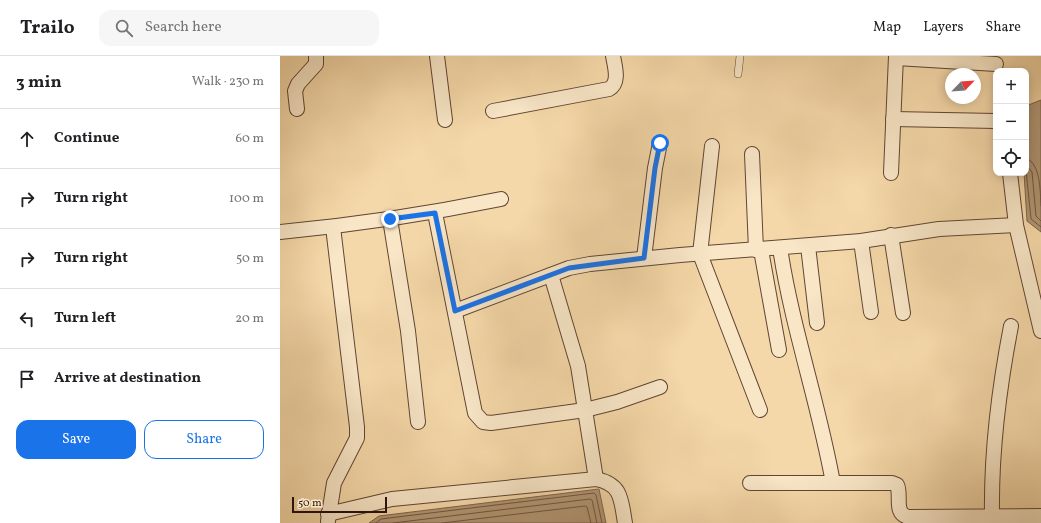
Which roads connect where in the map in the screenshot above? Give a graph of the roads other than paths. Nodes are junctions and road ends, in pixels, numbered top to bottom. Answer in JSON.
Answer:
{"nodes":[{"id":1,"x":437,"y":56,"type":"edge"},
{"id":2,"x":613,"y":56,"type":"edge"},
{"id":3,"x":740,"y":56,"type":"edge"},
{"id":4,"x":320,"y":57,"type":"edge"},
{"id":5,"x":896,"y":57,"type":"edge"},
{"id":6,"x":996,"y":64,"type":"edge"},
{"id":7,"x":738,"y":74,"type":"dead end"},
{"id":8,"x":297,"y":109,"type":"dead end"},
{"id":9,"x":493,"y":111,"type":"dead end"},
{"id":10,"x":893,"y":119,"type":"junction"},
{"id":11,"x":445,"y":120,"type":"dead end"},
{"id":12,"x":993,"y":121,"type":"edge"},
{"id":13,"x":660,"y":143,"type":"dead end"},
{"id":14,"x":712,"y":146,"type":"dead end"},
{"id":15,"x":752,"y":154,"type":"dead end"},
{"id":16,"x":891,"y":173,"type":"dead end"},
{"id":17,"x":1010,"y":176,"type":"edge"},
{"id":18,"x":501,"y":199,"type":"dead end"},
{"id":19,"x":435,"y":213,"type":"junction"},
{"id":20,"x":390,"y":219,"type":"junction"},
{"id":21,"x":1016,"y":225,"type":"junction"},
{"id":22,"x":333,"y":227,"type":"junction"},
{"id":23,"x":280,"y":232,"type":"edge"},
{"id":24,"x":891,"y":235,"type":"junction"},
{"id":25,"x":861,"y":241,"type":"junction"},
{"id":26,"x":808,"y":246,"type":"junction"},
{"id":27,"x":780,"y":248,"type":"junction"},
{"id":28,"x":758,"y":250,"type":"junction"},
{"id":29,"x":700,"y":254,"type":"junction"},
{"id":30,"x":644,"y":258,"type":"junction"},
{"id":31,"x":551,"y":275,"type":"junction"},
{"id":32,"x":1039,"y":309,"type":"edge"},
{"id":33,"x":455,"y":311,"type":"junction"},
{"id":34,"x":871,"y":312,"type":"dead end"},
{"id":35,"x":903,"y":313,"type":"dead end"},
{"id":36,"x":817,"y":323,"type":"dead end"},
{"id":37,"x":1011,"y":326,"type":"dead end"},
{"id":38,"x":1041,"y":331,"type":"edge"},
{"id":39,"x":778,"y":350,"type":"dead end"},
{"id":40,"x":660,"y":387,"type":"dead end"},
{"id":41,"x":585,"y":410,"type":"junction"},
{"id":42,"x":760,"y":410,"type":"dead end"},
{"id":43,"x":418,"y":422,"type":"dead end"},
{"id":44,"x":596,"y":479,"type":"junction"},
{"id":45,"x":750,"y":483,"type":"dead end"},
{"id":46,"x":833,"y":483,"type":"junction"},
{"id":47,"x":992,"y":515,"type":"junction"},
{"id":48,"x":1041,"y":516,"type":"edge"},
{"id":49,"x":328,"y":519,"type":"edge"},
{"id":50,"x":625,"y":523,"type":"edge"}],
"edges":[{"from":1,"to":11,"type":"street"},
{"from":2,"to":9,"type":"street"},
{"from":3,"to":7,"type":"lane"},
{"from":4,"to":8,"type":"street"},
{"from":5,"to":6,"type":"street"},
{"from":5,"to":10,"type":"street"},
{"from":10,"to":12,"type":"street"},
{"from":10,"to":16,"type":"street"},
{"from":13,"to":30,"type":"street"},
{"from":14,"to":29,"type":"street"},
{"from":15,"to":28,"type":"street"},
{"from":17,"to":21,"type":"street"},
{"from":18,"to":19,"type":"street"},
{"from":19,"to":20,"type":"street"},
{"from":19,"to":33,"type":"street"},
{"from":20,"to":22,"type":"street"},
{"from":20,"to":43,"type":"street"},
{"from":21,"to":24,"type":"street"},
{"from":21,"to":32,"type":"street"},
{"from":22,"to":23,"type":"street"},
{"from":22,"to":49,"type":"street"},
{"from":24,"to":25,"type":"street"},
{"from":24,"to":35,"type":"street"},
{"from":25,"to":26,"type":"street"},
{"from":25,"to":34,"type":"street"},
{"from":26,"to":27,"type":"street"},
{"from":26,"to":36,"type":"street"},
{"from":27,"to":28,"type":"street"},
{"from":27,"to":46,"type":"street"},
{"from":28,"to":29,"type":"street"},
{"from":28,"to":39,"type":"street"},
{"from":29,"to":30,"type":"street"},
{"from":29,"to":42,"type":"street"},
{"from":30,"to":31,"type":"street"},
{"from":31,"to":33,"type":"street"},
{"from":31,"to":41,"type":"street"},
{"from":32,"to":38,"type":"street"},
{"from":33,"to":41,"type":"street"},
{"from":37,"to":47,"type":"street"},
{"from":40,"to":41,"type":"street"},
{"from":41,"to":44,"type":"street"},
{"from":44,"to":49,"type":"street"},
{"from":44,"to":50,"type":"street"},
{"from":45,"to":46,"type":"street"},
{"from":46,"to":47,"type":"street"},
{"from":47,"to":48,"type":"street"}]}
